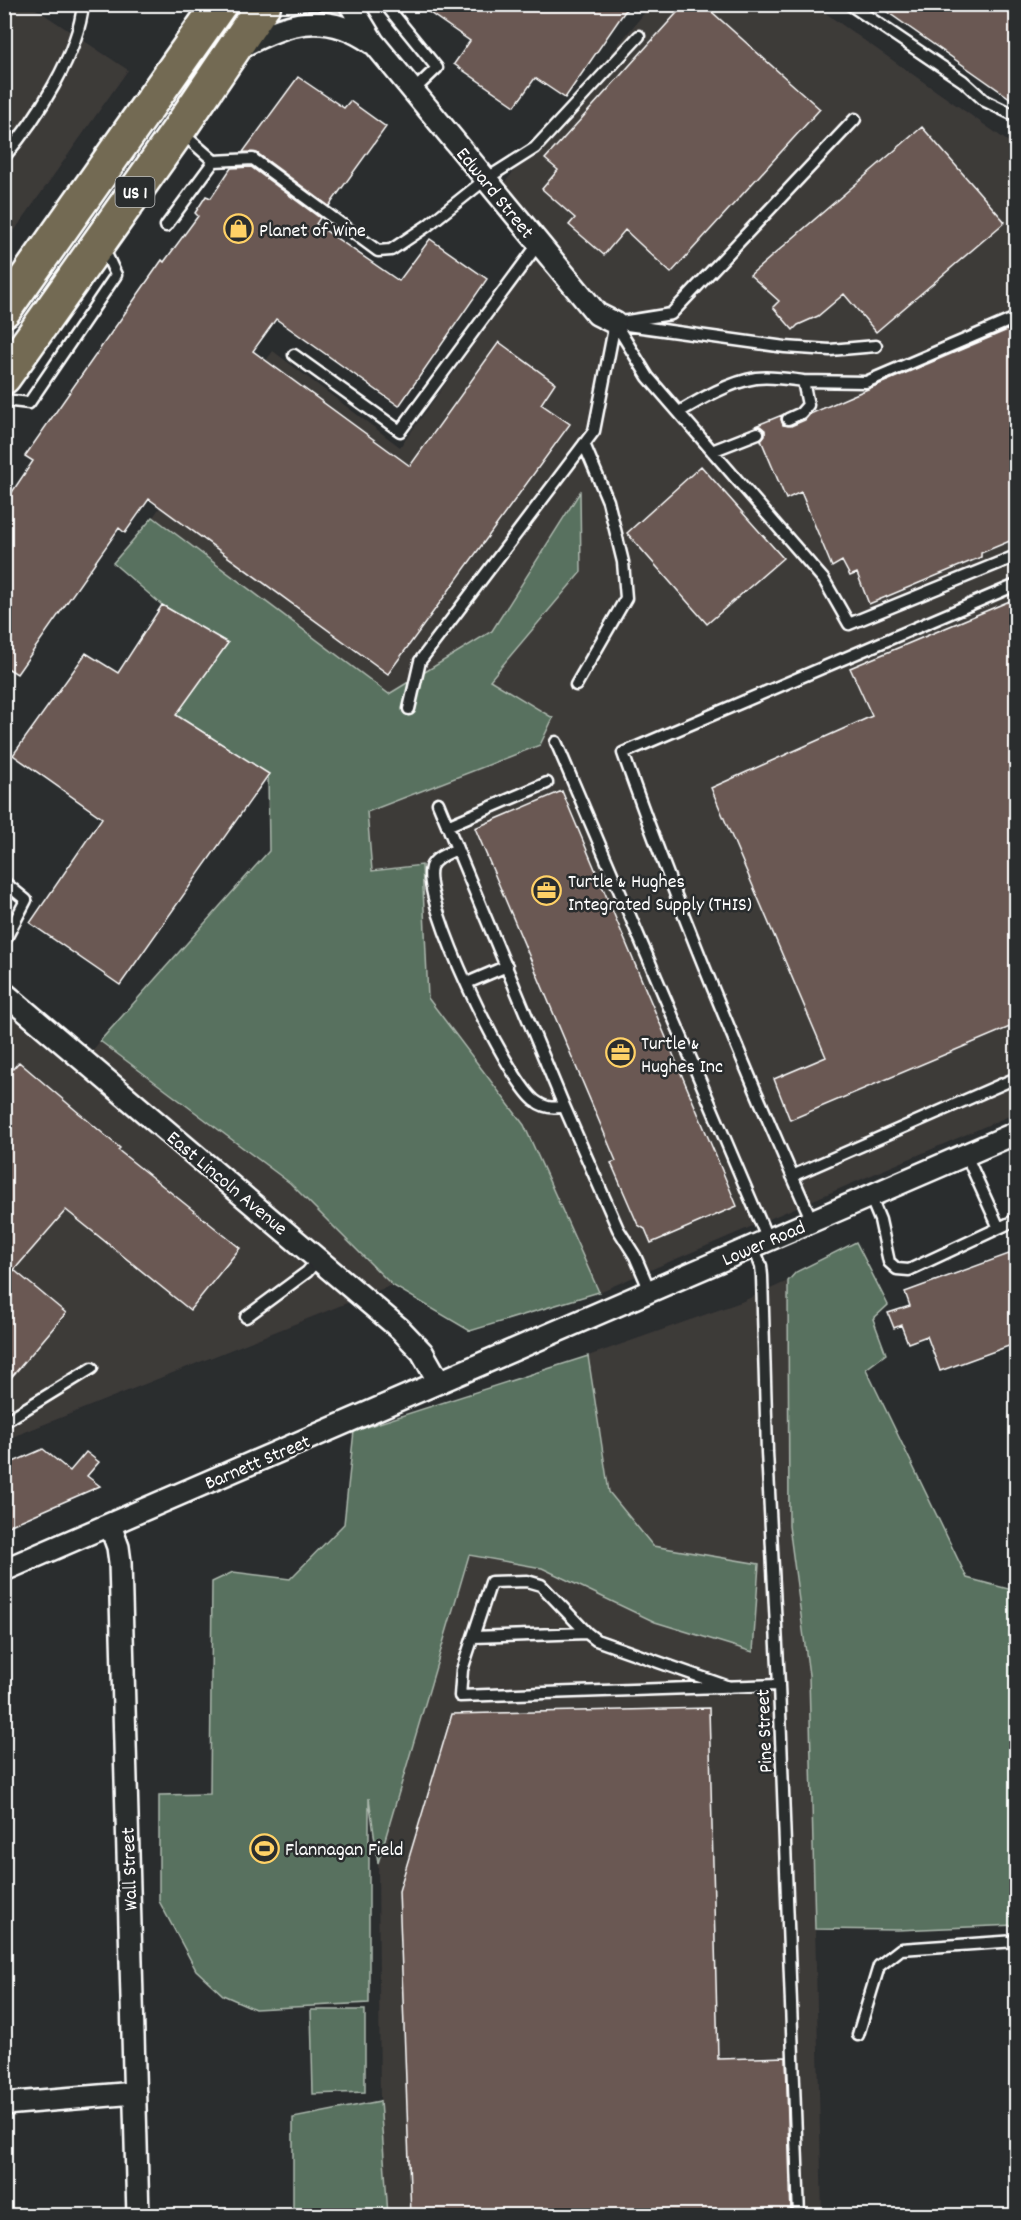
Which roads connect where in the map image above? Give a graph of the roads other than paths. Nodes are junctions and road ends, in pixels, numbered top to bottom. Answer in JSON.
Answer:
{"nodes":[{"id":1,"x":83,"y":4,"type":"edge"},
{"id":2,"x":220,"y":4,"type":"edge"},
{"id":3,"x":264,"y":4,"type":"edge"},
{"id":4,"x":385,"y":4,"type":"edge"},
{"id":5,"x":849,"y":4,"type":"edge"},
{"id":6,"x":356,"y":7,"type":"edge"},
{"id":7,"x":639,"y":36,"type":"dead end"},
{"id":8,"x":230,"y":53,"type":"junction"},
{"id":9,"x":384,"y":53,"type":"junction"},
{"id":10,"x":414,"y":90,"type":"junction"},
{"id":11,"x":1017,"y":116,"type":"edge"},
{"id":12,"x":855,"y":119,"type":"dead end"},
{"id":13,"x":178,"y":131,"type":"junction"},
{"id":14,"x":4,"y":157,"type":"edge"},
{"id":15,"x":214,"y":161,"type":"junction"},
{"id":16,"x":486,"y":179,"type":"junction"},
{"id":17,"x":166,"y":226,"type":"dead end"},
{"id":18,"x":100,"y":241,"type":"junction"},
{"id":19,"x":539,"y":243,"type":"junction"},
{"id":20,"x":4,"y":310,"type":"edge"},
{"id":21,"x":1017,"y":318,"type":"edge"},
{"id":22,"x":615,"y":323,"type":"junction"},
{"id":23,"x":876,"y":346,"type":"dead end"},
{"id":24,"x":294,"y":356,"type":"dead end"},
{"id":25,"x":4,"y":377,"type":"edge"},
{"id":26,"x":803,"y":381,"type":"junction"},
{"id":27,"x":4,"y":400,"type":"edge"},
{"id":28,"x":679,"y":412,"type":"junction"},
{"id":29,"x":788,"y":419,"type":"dead end"},
{"id":30,"x":758,"y":433,"type":"dead end"},
{"id":31,"x":584,"y":444,"type":"junction"},
{"id":32,"x":712,"y":451,"type":"junction"},
{"id":33,"x":1017,"y":556,"type":"edge"},
{"id":34,"x":1017,"y":585,"type":"edge"},
{"id":35,"x":576,"y":686,"type":"dead end"},
{"id":36,"x":410,"y":709,"type":"dead end"},
{"id":37,"x":556,"y":742,"type":"dead end"},
{"id":38,"x":547,"y":783,"type":"dead end"},
{"id":39,"x":438,"y":803,"type":"dead end"},
{"id":40,"x":447,"y":826,"type":"junction"},
{"id":41,"x":457,"y":849,"type":"junction"},
{"id":42,"x":4,"y":882,"type":"edge"},
{"id":43,"x":4,"y":942,"type":"edge"},
{"id":44,"x":507,"y":966,"type":"junction"},
{"id":45,"x":467,"y":983,"type":"junction"},
{"id":46,"x":4,"y":993,"type":"edge"},
{"id":47,"x":1017,"y":1078,"type":"edge"},
{"id":48,"x":564,"y":1106,"type":"junction"},
{"id":49,"x":1017,"y":1133,"type":"edge"},
{"id":50,"x":966,"y":1155,"type":"junction"},
{"id":51,"x":792,"y":1176,"type":"junction"},
{"id":52,"x":870,"y":1196,"type":"junction"},
{"id":53,"x":1017,"y":1220,"type":"edge"},
{"id":54,"x":812,"y":1221,"type":"junction"},
{"id":55,"x":999,"y":1228,"type":"junction"},
{"id":56,"x":761,"y":1243,"type":"junction"},
{"id":57,"x":318,"y":1259,"type":"junction"},
{"id":58,"x":650,"y":1291,"type":"junction"},
{"id":59,"x":246,"y":1317,"type":"dead end"},
{"id":60,"x":510,"y":1352,"type":"joint"},
{"id":61,"x":92,"y":1368,"type":"dead end"},
{"id":62,"x":439,"y":1382,"type":"junction"},
{"id":63,"x":4,"y":1422,"type":"edge"},
{"id":64,"x":110,"y":1525,"type":"junction"},
{"id":65,"x":4,"y":1570,"type":"edge"},
{"id":66,"x":587,"y":1633,"type":"junction"},
{"id":67,"x":473,"y":1637,"type":"junction"},
{"id":68,"x":779,"y":1685,"type":"junction"},
{"id":69,"x":729,"y":1687,"type":"junction"},
{"id":70,"x":1017,"y":1941,"type":"edge"},
{"id":71,"x":858,"y":2035,"type":"dead end"},
{"id":72,"x":135,"y":2093,"type":"junction"},
{"id":73,"x":4,"y":2104,"type":"edge"},
{"id":74,"x":138,"y":2216,"type":"edge"},
{"id":75,"x":799,"y":2216,"type":"edge"}],
"edges":[{"from":1,"to":14,"type":"lane"},
{"from":2,"to":20,"type":"highway","number":"US 1"},
{"from":3,"to":8,"type":"highway","number":"US 1"},
{"from":4,"to":10,"type":"lane"},
{"from":5,"to":11,"type":"lane"},
{"from":6,"to":9,"type":"street","name":"Edward Street"},
{"from":7,"to":16,"type":"lane"},
{"from":8,"to":9,"type":"street","name":"Edward Street"},
{"from":8,"to":13,"type":"highway","number":"US 1"},
{"from":9,"to":10,"type":"street","name":"Edward Street"},
{"from":10,"to":16,"type":"street","name":"Edward Street"},
{"from":12,"to":22,"type":"lane"},
{"from":13,"to":15,"type":"lane"},
{"from":13,"to":18,"type":"highway","number":"US 1"},
{"from":15,"to":16,"type":"lane"},
{"from":15,"to":17,"type":"lane"},
{"from":16,"to":19,"type":"street","name":"Edward Street"},
{"from":18,"to":25,"type":"highway","number":"US 1"},
{"from":18,"to":27,"type":"lane"},
{"from":19,"to":22,"type":"street","name":"Edward Street"},
{"from":19,"to":24,"type":"lane"},
{"from":21,"to":26,"type":"lane"},
{"from":22,"to":23,"type":"lane"},
{"from":22,"to":28,"type":"lane"},
{"from":22,"to":31,"type":"lane"},
{"from":26,"to":28,"type":"lane"},
{"from":26,"to":29,"type":"lane"},
{"from":28,"to":32,"type":"lane"},
{"from":30,"to":32,"type":"lane"},
{"from":31,"to":35,"type":"lane"},
{"from":31,"to":36,"type":"lane"},
{"from":32,"to":33,"type":"lane"},
{"from":34,"to":51,"type":"lane"},
{"from":37,"to":56,"type":"lane","name":"Pine Street"},
{"from":38,"to":40,"type":"lane"},
{"from":39,"to":40,"type":"lane"},
{"from":40,"to":41,"type":"lane"},
{"from":41,"to":44,"type":"lane"},
{"from":41,"to":45,"type":"lane"},
{"from":42,"to":43,"type":"lane"},
{"from":44,"to":45,"type":"lane"},
{"from":44,"to":48,"type":"lane"},
{"from":45,"to":48,"type":"lane"},
{"from":46,"to":57,"type":"street","name":"East Lincoln Avenue"},
{"from":47,"to":51,"type":"lane"},
{"from":48,"to":58,"type":"lane"},
{"from":49,"to":50,"type":"street","name":"Lower Road"},
{"from":50,"to":52,"type":"street","name":"Lower Road"},
{"from":50,"to":55,"type":"lane"},
{"from":51,"to":54,"type":"lane"},
{"from":52,"to":54,"type":"street","name":"Lower Road"},
{"from":52,"to":55,"type":"lane"},
{"from":53,"to":55,"type":"lane"},
{"from":54,"to":56,"type":"street","name":"Lower Road"},
{"from":56,"to":58,"type":"street","name":"Lower Road"},
{"from":56,"to":68,"type":"lane","name":"Pine Street"},
{"from":57,"to":59,"type":"lane"},
{"from":57,"to":62,"type":"street","name":"East Lincoln Avenue"},
{"from":58,"to":60,"type":"street","name":"Lower Road"},
{"from":60,"to":62,"type":"street","name":"Barnett Street"},
{"from":61,"to":63,"type":"lane"},
{"from":62,"to":64,"type":"street","name":"Barnett Street"},
{"from":64,"to":65,"type":"street","name":"Barnett Street"},
{"from":64,"to":72,"type":"street","name":"Wall Street"},
{"from":66,"to":67,"type":"lane"},
{"from":66,"to":67,"type":"lane"},
{"from":66,"to":69,"type":"lane"},
{"from":67,"to":69,"type":"lane"},
{"from":68,"to":69,"type":"lane"},
{"from":68,"to":75,"type":"lane","name":"Pine Street"},
{"from":70,"to":71,"type":"lane"},
{"from":72,"to":73,"type":"street"},
{"from":72,"to":74,"type":"street","name":"Wall Street"}]}
